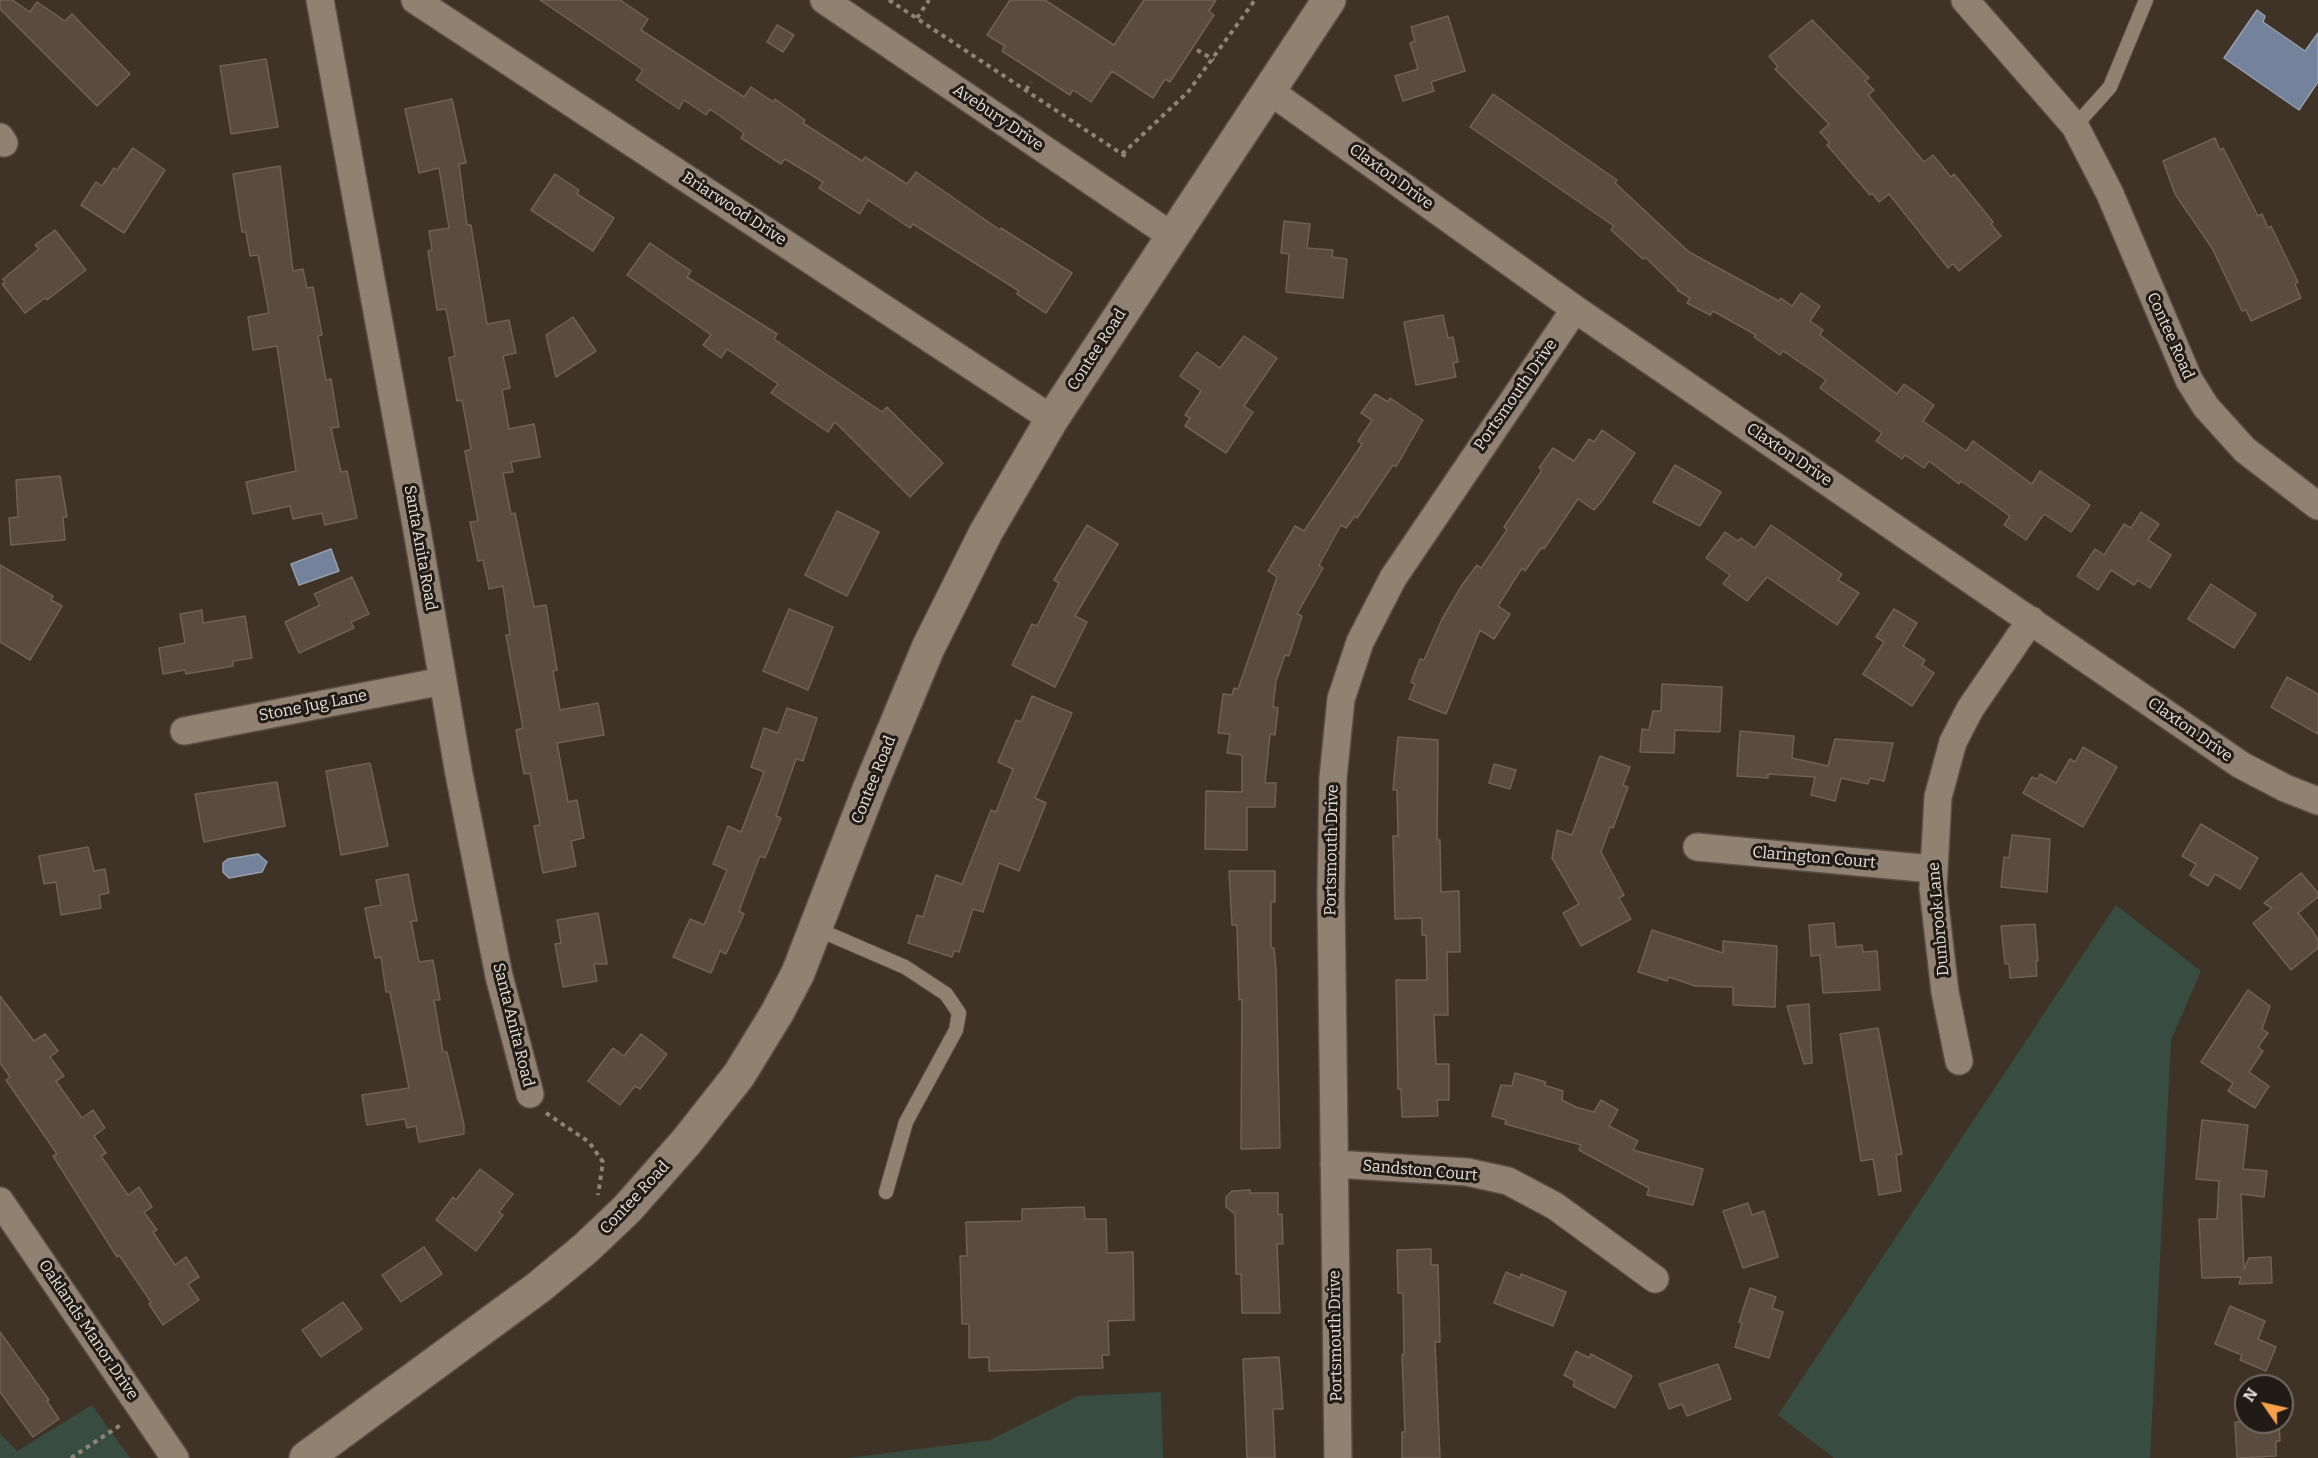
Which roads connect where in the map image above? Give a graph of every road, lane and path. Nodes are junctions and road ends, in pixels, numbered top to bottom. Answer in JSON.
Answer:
{"nodes":[{"id":1,"x":320,"y":0,"type":"edge"},
{"id":2,"x":415,"y":0,"type":"edge"},
{"id":3,"x":824,"y":0,"type":"edge"},
{"id":4,"x":889,"y":0,"type":"edge"},
{"id":5,"x":929,"y":0,"type":"edge"},
{"id":6,"x":1255,"y":0,"type":"edge"},
{"id":7,"x":1329,"y":0,"type":"edge"},
{"id":8,"x":1965,"y":0,"type":"edge"},
{"id":9,"x":2146,"y":0,"type":"edge"},
{"id":10,"x":917,"y":18,"type":"junction"},
{"id":11,"x":1197,"y":50,"type":"dead end"},
{"id":12,"x":1214,"y":60,"type":"junction"},
{"id":13,"x":1031,"y":82,"type":"dead end"},
{"id":14,"x":1026,"y":90,"type":"junction"},
{"id":15,"x":1271,"y":92,"type":"junction"},
{"id":16,"x":2075,"y":126,"type":"junction"},
{"id":17,"x":1122,"y":154,"type":"junction"},
{"id":18,"x":1128,"y":158,"type":"dead end"},
{"id":19,"x":1172,"y":236,"type":"junction"},
{"id":20,"x":1575,"y":309,"type":"junction"},
{"id":21,"x":1052,"y":419,"type":"junction"},
{"id":22,"x":2318,"y":506,"type":"edge"},
{"id":23,"x":2031,"y":620,"type":"junction"},
{"id":24,"x":442,"y":681,"type":"junction"},
{"id":25,"x":184,"y":731,"type":"dead end"},
{"id":26,"x":2318,"y":801,"type":"edge"},
{"id":27,"x":1697,"y":847,"type":"dead end"},
{"id":28,"x":1932,"y":868,"type":"junction"},
{"id":29,"x":817,"y":929,"type":"junction"},
{"id":30,"x":1959,"y":1061,"type":"dead end"},
{"id":31,"x":530,"y":1094,"type":"joint"},
{"id":32,"x":1334,"y":1164,"type":"junction"},
{"id":33,"x":886,"y":1192,"type":"dead end"},
{"id":34,"x":0,"y":1201,"type":"edge"},
{"id":35,"x":597,"y":1201,"type":"dead end"},
{"id":36,"x":1655,"y":1279,"type":"dead end"},
{"id":37,"x":143,"y":1411,"type":"junction"},
{"id":38,"x":71,"y":1458,"type":"edge"},
{"id":39,"x":176,"y":1458,"type":"edge"},
{"id":40,"x":306,"y":1458,"type":"edge"},
{"id":41,"x":1338,"y":1458,"type":"edge"}],
"edges":[{"from":1,"to":24,"type":"street","name":"Santa Anita Road"},
{"from":2,"to":21,"type":"street","name":"Briarwood Drive"},
{"from":3,"to":19,"type":"street","name":"Avebury Drive"},
{"from":4,"to":10,"type":"path"},
{"from":5,"to":10,"type":"path"},
{"from":6,"to":12,"type":"path"},
{"from":7,"to":15,"type":"street","name":"Contee Road"},
{"from":8,"to":16,"type":"street","name":"Contee Road"},
{"from":9,"to":16,"type":"lane"},
{"from":10,"to":14,"type":"path"},
{"from":11,"to":12,"type":"path"},
{"from":12,"to":17,"type":"path"},
{"from":13,"to":14,"type":"path"},
{"from":14,"to":17,"type":"path"},
{"from":15,"to":19,"type":"street","name":"Contee Road"},
{"from":15,"to":20,"type":"street","name":"Claxton Drive"},
{"from":16,"to":22,"type":"street","name":"Contee Road"},
{"from":17,"to":18,"type":"path"},
{"from":19,"to":21,"type":"street","name":"Contee Road"},
{"from":20,"to":23,"type":"street","name":"Claxton Drive"},
{"from":20,"to":32,"type":"street","name":"Portsmouth Drive"},
{"from":21,"to":29,"type":"street","name":"Contee Road"},
{"from":23,"to":26,"type":"street","name":"Claxton Drive"},
{"from":23,"to":28,"type":"street","name":"Dunbrook Lane"},
{"from":24,"to":25,"type":"street","name":"Stone Jug Lane"},
{"from":24,"to":31,"type":"street","name":"Santa Anita Road"},
{"from":27,"to":28,"type":"street","name":"Clarington Court"},
{"from":28,"to":30,"type":"street","name":"Dunbrook Lane"},
{"from":29,"to":33,"type":"lane"},
{"from":29,"to":40,"type":"street","name":"Contee Road"},
{"from":31,"to":35,"type":"path"},
{"from":32,"to":36,"type":"street","name":"Sandston Court"},
{"from":32,"to":41,"type":"street","name":"Portsmouth Drive"},
{"from":34,"to":37,"type":"street","name":"Oaklands Manor Drive"},
{"from":37,"to":38,"type":"path"},
{"from":37,"to":39,"type":"street","name":"Oaklands Manor Drive"}]}
